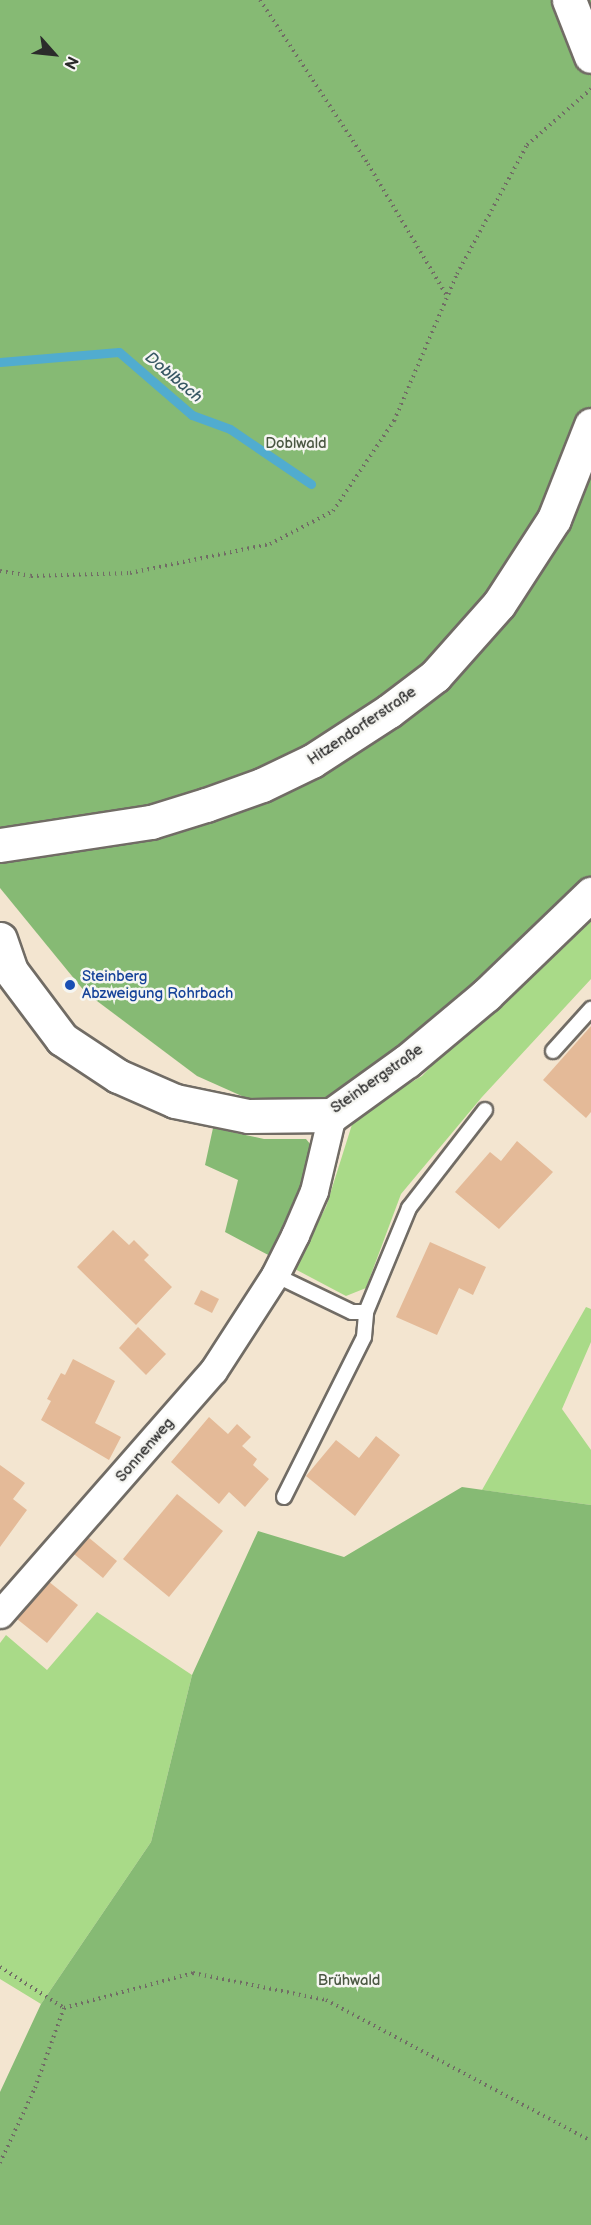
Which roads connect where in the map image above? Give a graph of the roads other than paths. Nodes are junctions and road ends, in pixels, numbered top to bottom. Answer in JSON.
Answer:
{"nodes":[{"id":1,"x":569,"y":0,"type":"edge"},
{"id":2,"x":591,"y":56,"type":"edge"},
{"id":3,"x":591,"y":425,"type":"edge"},
{"id":4,"x":0,"y":845,"type":"edge"},
{"id":5,"x":591,"y":894,"type":"edge"},
{"id":6,"x":0,"y":939,"type":"edge"},
{"id":7,"x":5,"y":972,"type":"edge"},
{"id":8,"x":591,"y":1009,"type":"edge"},
{"id":9,"x":553,"y":1051,"type":"dead end"},
{"id":10,"x":485,"y":1110,"type":"dead end"},
{"id":11,"x":332,"y":1115,"type":"junction"},
{"id":12,"x":275,"y":1275,"type":"junction"},
{"id":13,"x":366,"y":1312,"type":"junction"},
{"id":14,"x":284,"y":1497,"type":"dead end"},
{"id":15,"x":0,"y":1614,"type":"edge"}],
"edges":[{"from":1,"to":2,"type":"main road"},
{"from":3,"to":4,"type":"main road","name":"Hitzendorferstraße"},
{"from":5,"to":11,"type":"main road","name":"Steinbergstraße"},
{"from":6,"to":7,"type":"main road","name":"Steinbergstraße"},
{"from":7,"to":11,"type":"main road","name":"Steinbergstraße"},
{"from":8,"to":9,"type":"lane"},
{"from":10,"to":13,"type":"lane"},
{"from":11,"to":12,"type":"street","name":"Sonnenweg"},
{"from":12,"to":13,"type":"lane"},
{"from":12,"to":15,"type":"street","name":"Sonnenweg"},
{"from":13,"to":14,"type":"lane"}]}
